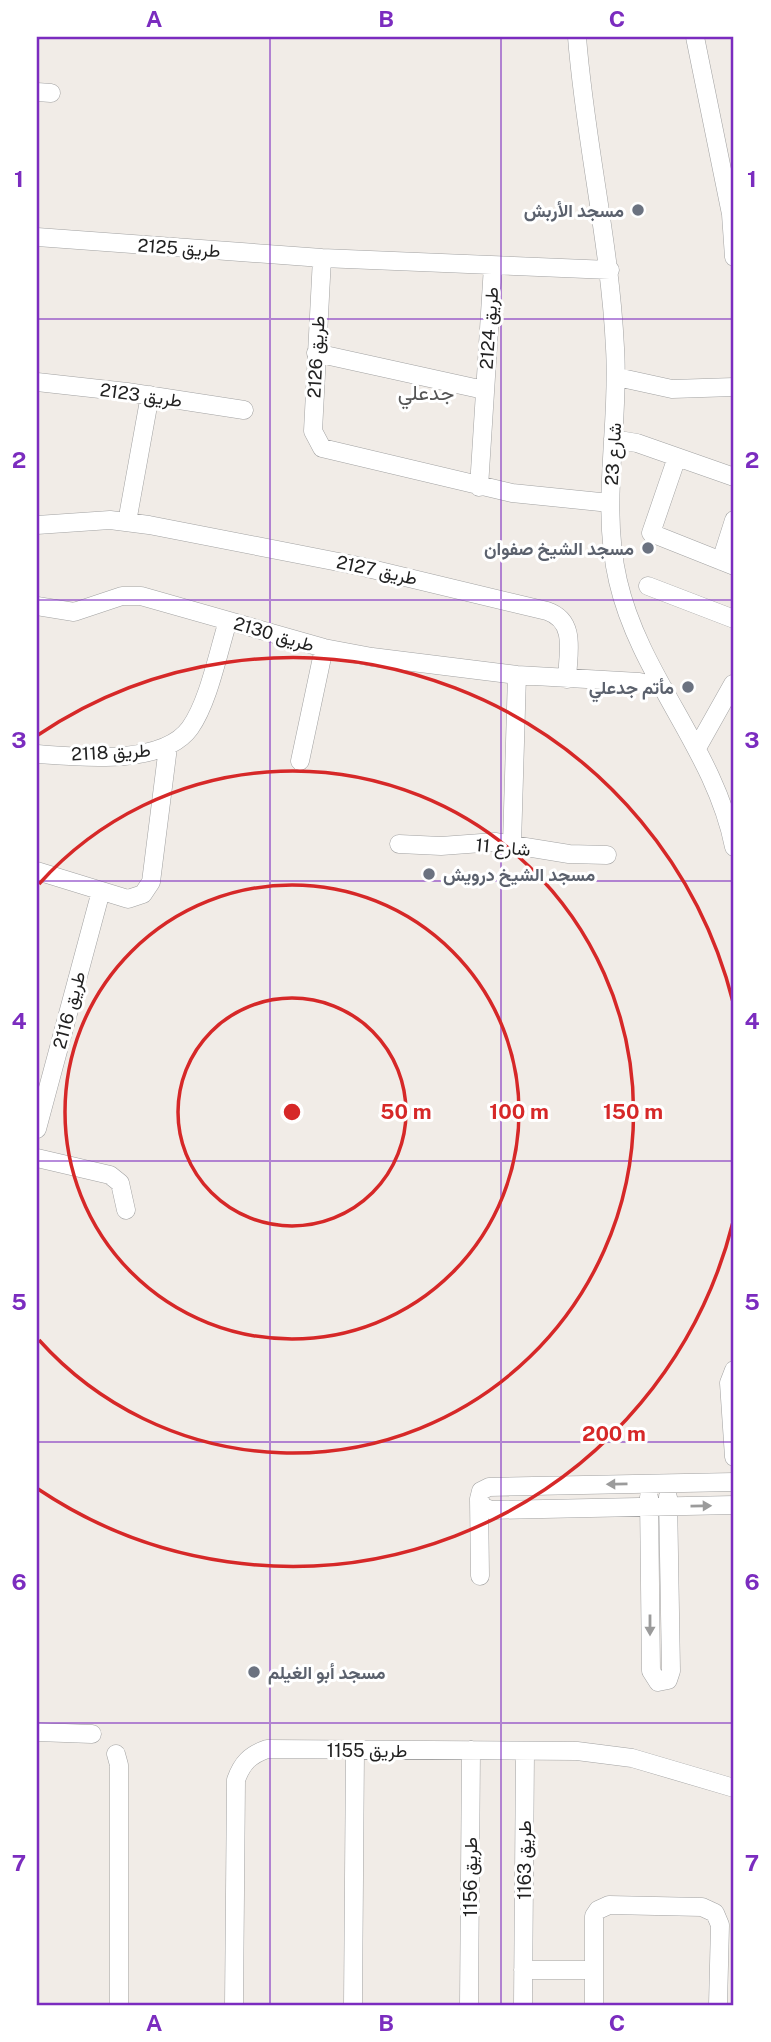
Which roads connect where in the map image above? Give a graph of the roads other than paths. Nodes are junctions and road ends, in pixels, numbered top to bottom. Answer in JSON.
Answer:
{"nodes":[{"id":1,"x":577,"y":37,"type":"edge"},
{"id":2,"x":695,"y":37,"type":"edge"},
{"id":3,"x":733,"y":214,"type":"edge"},
{"id":4,"x":37,"y":237,"type":"edge"},
{"id":5,"x":734,"y":257,"type":"edge"},
{"id":6,"x":322,"y":258,"type":"junction"},
{"id":7,"x":493,"y":266,"type":"junction"},
{"id":8,"x":610,"y":270,"type":"junction"},
{"id":9,"x":316,"y":353,"type":"junction"},
{"id":10,"x":617,"y":377,"type":"junction"},
{"id":11,"x":37,"y":382,"type":"edge"},
{"id":12,"x":734,"y":387,"type":"edge"},
{"id":13,"x":484,"y":390,"type":"junction"},
{"id":14,"x":150,"y":395,"type":"junction"},
{"id":15,"x":244,"y":410,"type":"dead end"},
{"id":16,"x":613,"y":439,"type":"junction"},
{"id":17,"x":677,"y":457,"type":"junction"},
{"id":18,"x":734,"y":477,"type":"edge"},
{"id":19,"x":479,"y":487,"type":"junction"},
{"id":20,"x":610,"y":503,"type":"junction"},
{"id":21,"x":734,"y":520,"type":"edge"},
{"id":22,"x":127,"y":522,"type":"junction"},
{"id":23,"x":37,"y":525,"type":"edge"},
{"id":24,"x":728,"y":564,"type":"edge"},
{"id":25,"x":648,"y":586,"type":"dead end"},
{"id":26,"x":37,"y":606,"type":"edge"},
{"id":27,"x":734,"y":619,"type":"edge"},
{"id":28,"x":228,"y":621,"type":"junction"},
{"id":29,"x":324,"y":648,"type":"junction"},
{"id":30,"x":648,"y":661,"type":"junction"},
{"id":31,"x":517,"y":676,"type":"junction"},
{"id":32,"x":567,"y":679,"type":"junction"},
{"id":33,"x":615,"y":681,"type":"junction"},
{"id":34,"x":663,"y":688,"type":"junction"},
{"id":35,"x":734,"y":689,"type":"edge"},
{"id":36,"x":168,"y":747,"type":"junction"},
{"id":37,"x":697,"y":748,"type":"junction"},
{"id":38,"x":37,"y":754,"type":"edge"},
{"id":39,"x":300,"y":761,"type":"dead end"},
{"id":40,"x":726,"y":785,"type":"edge"},
{"id":41,"x":729,"y":804,"type":"edge"},
{"id":42,"x":399,"y":844,"type":"dead end"},
{"id":43,"x":512,"y":844,"type":"junction"},
{"id":44,"x":734,"y":847,"type":"edge"},
{"id":45,"x":607,"y":855,"type":"dead end"},
{"id":46,"x":37,"y":871,"type":"edge"},
{"id":47,"x":101,"y":891,"type":"junction"},
{"id":48,"x":37,"y":1129,"type":"edge"},
{"id":49,"x":37,"y":1158,"type":"edge"},
{"id":50,"x":126,"y":1210,"type":"dead end"},
{"id":51,"x":734,"y":1370,"type":"edge"},
{"id":52,"x":734,"y":1457,"type":"edge"},
{"id":53,"x":734,"y":1482,"type":"edge"},
{"id":54,"x":649,"y":1483,"type":"junction"},
{"id":55,"x":668,"y":1483,"type":"junction"},
{"id":56,"x":551,"y":1485,"type":"junction"},
{"id":57,"x":479,"y":1499,"type":"junction"},
{"id":58,"x":734,"y":1506,"type":"edge"},
{"id":59,"x":649,"y":1507,"type":"junction"},
{"id":60,"x":668,"y":1507,"type":"junction"},
{"id":61,"x":551,"y":1509,"type":"junction"},
{"id":62,"x":480,"y":1576,"type":"dead end"},
{"id":63,"x":670,"y":1591,"type":"junction"},
{"id":64,"x":650,"y":1592,"type":"junction"},
{"id":65,"x":37,"y":1732,"type":"edge"},
{"id":66,"x":92,"y":1734,"type":"dead end"},
{"id":67,"x":471,"y":1749,"type":"junction"},
{"id":68,"x":355,"y":1750,"type":"junction"},
{"id":69,"x":525,"y":1751,"type":"junction"},
{"id":70,"x":116,"y":1754,"type":"dead end"},
{"id":71,"x":734,"y":1788,"type":"edge"},
{"id":72,"x":523,"y":1970,"type":"junction"},
{"id":73,"x":594,"y":1970,"type":"junction"},
{"id":74,"x":119,"y":2005,"type":"edge"},
{"id":75,"x":234,"y":2005,"type":"edge"},
{"id":76,"x":354,"y":2005,"type":"edge"},
{"id":77,"x":469,"y":2005,"type":"edge"},
{"id":78,"x":523,"y":2005,"type":"edge"},
{"id":79,"x":594,"y":2005,"type":"edge"},
{"id":80,"x":718,"y":2005,"type":"edge"}],
"edges":[{"from":1,"to":8,"type":"street","name":"شارع 23"},
{"from":2,"to":3,"type":"street"},
{"from":3,"to":5,"type":"street"},
{"from":4,"to":6,"type":"street","name":"طريق 2125"},
{"from":6,"to":7,"type":"street"},
{"from":6,"to":9,"type":"street","name":"طريق 2126"},
{"from":7,"to":8,"type":"street"},
{"from":7,"to":13,"type":"street","name":"طريق 2124"},
{"from":8,"to":10,"type":"street","name":"شارع 23"},
{"from":9,"to":13,"type":"street","name":"طريق 2124"},
{"from":9,"to":19,"type":"street","name":"طريق 2126"},
{"from":10,"to":12,"type":"street"},
{"from":10,"to":16,"type":"street","name":"شارع 23"},
{"from":11,"to":14,"type":"street","name":"طريق 2123"},
{"from":13,"to":19,"type":"street","name":"طريق 2124"},
{"from":14,"to":15,"type":"street","name":"طريق 2123"},
{"from":14,"to":22,"type":"street"},
{"from":16,"to":17,"type":"street"},
{"from":16,"to":20,"type":"street","name":"شارع 23"},
{"from":17,"to":18,"type":"street"},
{"from":17,"to":24,"type":"street"},
{"from":19,"to":20,"type":"street","name":"طريق 2126"},
{"from":20,"to":30,"type":"street","name":"شارع 23"},
{"from":21,"to":24,"type":"street"},
{"from":22,"to":23,"type":"street","name":"طريق 2127"},
{"from":22,"to":32,"type":"street","name":"طريق 2127"},
{"from":25,"to":27,"type":"street"},
{"from":26,"to":28,"type":"street","name":"طريق 2130"},
{"from":28,"to":29,"type":"street","name":"طريق 2130"},
{"from":28,"to":36,"type":"street","name":"طريق 2118"},
{"from":29,"to":31,"type":"street","name":"طريق 2130"},
{"from":29,"to":39,"type":"street"},
{"from":30,"to":33,"type":"street"},
{"from":30,"to":34,"type":"street","name":"شارع 23"},
{"from":31,"to":32,"type":"street","name":"طريق 2130"},
{"from":31,"to":43,"type":"street"},
{"from":32,"to":33,"type":"street","name":"طريق 2130"},
{"from":33,"to":34,"type":"street","name":"طريق 2130"},
{"from":34,"to":37,"type":"street","name":"شارع 23"},
{"from":35,"to":37,"type":"street"},
{"from":36,"to":38,"type":"street","name":"طريق 2118"},
{"from":36,"to":47,"type":"street"},
{"from":37,"to":40,"type":"street","name":"شارع 23"},
{"from":40,"to":41,"type":"street","name":"شارع 23"},
{"from":41,"to":44,"type":"street","name":"شارع 23"},
{"from":42,"to":43,"type":"street","name":"شارع 11"},
{"from":43,"to":45,"type":"street","name":"شارع 11"},
{"from":46,"to":47,"type":"street"},
{"from":47,"to":48,"type":"street","name":"طريق 2116"},
{"from":49,"to":50,"type":"street"},
{"from":51,"to":52,"type":"street"},
{"from":53,"to":55,"type":"street"},
{"from":54,"to":55,"type":"street"},
{"from":54,"to":56,"type":"street","one_way":true},
{"from":54,"to":59,"type":"street"},
{"from":55,"to":60,"type":"street"},
{"from":56,"to":57,"type":"street"},
{"from":56,"to":61,"type":"street"},
{"from":57,"to":61,"type":"street"},
{"from":57,"to":62,"type":"street"},
{"from":60,"to":58,"type":"street","one_way":true},
{"from":59,"to":60,"type":"street"},
{"from":59,"to":61,"type":"street"},
{"from":59,"to":64,"type":"street"},
{"from":60,"to":63,"type":"street"},
{"from":63,"to":64,"type":"street"},
{"from":64,"to":63,"type":"street","one_way":true},
{"from":65,"to":66,"type":"street"},
{"from":67,"to":68,"type":"street","name":"طريق 1155"},
{"from":67,"to":69,"type":"street","name":"طريق 1155"},
{"from":67,"to":77,"type":"street","name":"طريق 1156"},
{"from":68,"to":75,"type":"street","name":"طريق 1155"},
{"from":68,"to":76,"type":"street"},
{"from":69,"to":71,"type":"street","name":"طريق 1155"},
{"from":69,"to":72,"type":"street","name":"طريق 1163"},
{"from":70,"to":74,"type":"street"},
{"from":72,"to":73,"type":"street"},
{"from":72,"to":78,"type":"street","name":"طريق 1163"},
{"from":73,"to":79,"type":"street"},
{"from":73,"to":80,"type":"street"}]}
